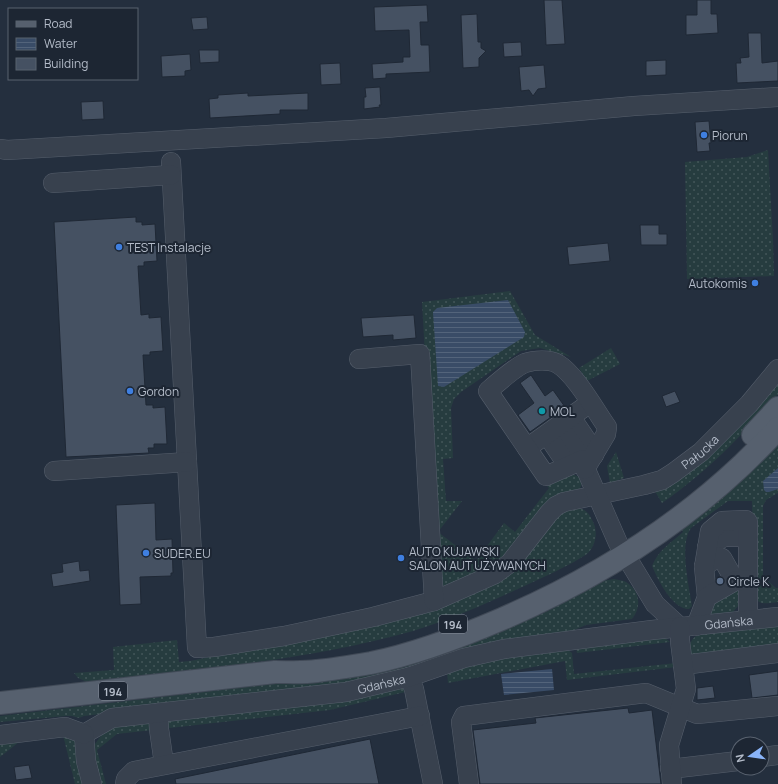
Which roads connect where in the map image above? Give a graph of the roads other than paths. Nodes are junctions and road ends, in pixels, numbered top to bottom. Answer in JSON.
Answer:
{"nodes":[{"id":1,"x":778,"y":97,"type":"edge"},
{"id":2,"x":0,"y":149,"type":"edge"},
{"id":3,"x":53,"y":183,"type":"dead end"},
{"id":4,"x":359,"y":358,"type":"dead end"},
{"id":5,"x":778,"y":368,"type":"edge"},
{"id":6,"x":778,"y":408,"type":"edge"},
{"id":7,"x":559,"y":426,"type":"junction"},
{"id":8,"x":778,"y":428,"type":"edge"},
{"id":9,"x":581,"y":461,"type":"junction"},
{"id":10,"x":187,"y":462,"type":"junction"},
{"id":11,"x":54,"y":471,"type":"dead end"},
{"id":12,"x":598,"y":495,"type":"junction"},
{"id":13,"x":621,"y":549,"type":"junction"},
{"id":14,"x":737,"y":576,"type":"junction"},
{"id":15,"x":705,"y":581,"type":"junction"},
{"id":16,"x":434,"y":601,"type":"junction"},
{"id":17,"x":778,"y":617,"type":"edge"},
{"id":18,"x":748,"y":620,"type":"junction"},
{"id":19,"x":688,"y":626,"type":"junction"},
{"id":20,"x":778,"y":653,"type":"edge"},
{"id":21,"x":683,"y":665,"type":"junction"},
{"id":22,"x":410,"y":676,"type":"junction"},
{"id":23,"x":0,"y":703,"type":"edge"},
{"id":24,"x":680,"y":706,"type":"junction"},
{"id":25,"x":778,"y":706,"type":"edge"},
{"id":26,"x":158,"y":713,"type":"junction"},
{"id":27,"x":420,"y":716,"type":"junction"},
{"id":28,"x":84,"y":734,"type":"junction"},
{"id":29,"x":0,"y":735,"type":"edge"},
{"id":30,"x":730,"y":763,"type":"edge"},
{"id":31,"x":164,"y":764,"type":"junction"},
{"id":32,"x":671,"y":777,"type":"edge"},
{"id":33,"x":92,"y":784,"type":"edge"},
{"id":34,"x":125,"y":784,"type":"edge"},
{"id":35,"x":433,"y":784,"type":"edge"},
{"id":36,"x":469,"y":784,"type":"edge"}],
"edges":[{"from":1,"to":2,"type":"street"},
{"from":3,"to":10,"type":"street"},
{"from":4,"to":16,"type":"street"},
{"from":5,"to":12,"type":"street","name":"Pałucka"},
{"from":6,"to":13,"type":"main road","number":"194"},
{"from":7,"to":9,"type":"street"},
{"from":7,"to":9,"type":"street"},
{"from":7,"to":9,"type":"street"},
{"from":8,"to":13,"type":"main road","number":"194"},
{"from":9,"to":12,"type":"street"},
{"from":10,"to":11,"type":"street"},
{"from":10,"to":16,"type":"street"},
{"from":12,"to":13,"type":"street"},
{"from":12,"to":16,"type":"street"},
{"from":13,"to":19,"type":"street"},
{"from":13,"to":23,"type":"main road","name":"Gdańska","number":"194"},
{"from":14,"to":15,"type":"street"},
{"from":14,"to":15,"type":"street"},
{"from":14,"to":15,"type":"street"},
{"from":14,"to":18,"type":"street"},
{"from":15,"to":19,"type":"street"},
{"from":17,"to":18,"type":"street","name":"Gdańska"},
{"from":18,"to":19,"type":"street","name":"Gdańska"},
{"from":19,"to":21,"type":"street"},
{"from":19,"to":22,"type":"street","name":"Gdańska"},
{"from":20,"to":21,"type":"street"},
{"from":21,"to":24,"type":"street"},
{"from":22,"to":26,"type":"street","name":"Gdańska"},
{"from":22,"to":27,"type":"street"},
{"from":24,"to":25,"type":"street"},
{"from":24,"to":32,"type":"street"},
{"from":24,"to":36,"type":"street"},
{"from":26,"to":28,"type":"street","name":"Gdańska"},
{"from":26,"to":31,"type":"street"},
{"from":27,"to":31,"type":"street"},
{"from":27,"to":35,"type":"street"},
{"from":28,"to":29,"type":"street"},
{"from":28,"to":33,"type":"street"},
{"from":30,"to":32,"type":"street"},
{"from":31,"to":34,"type":"street"}]}
